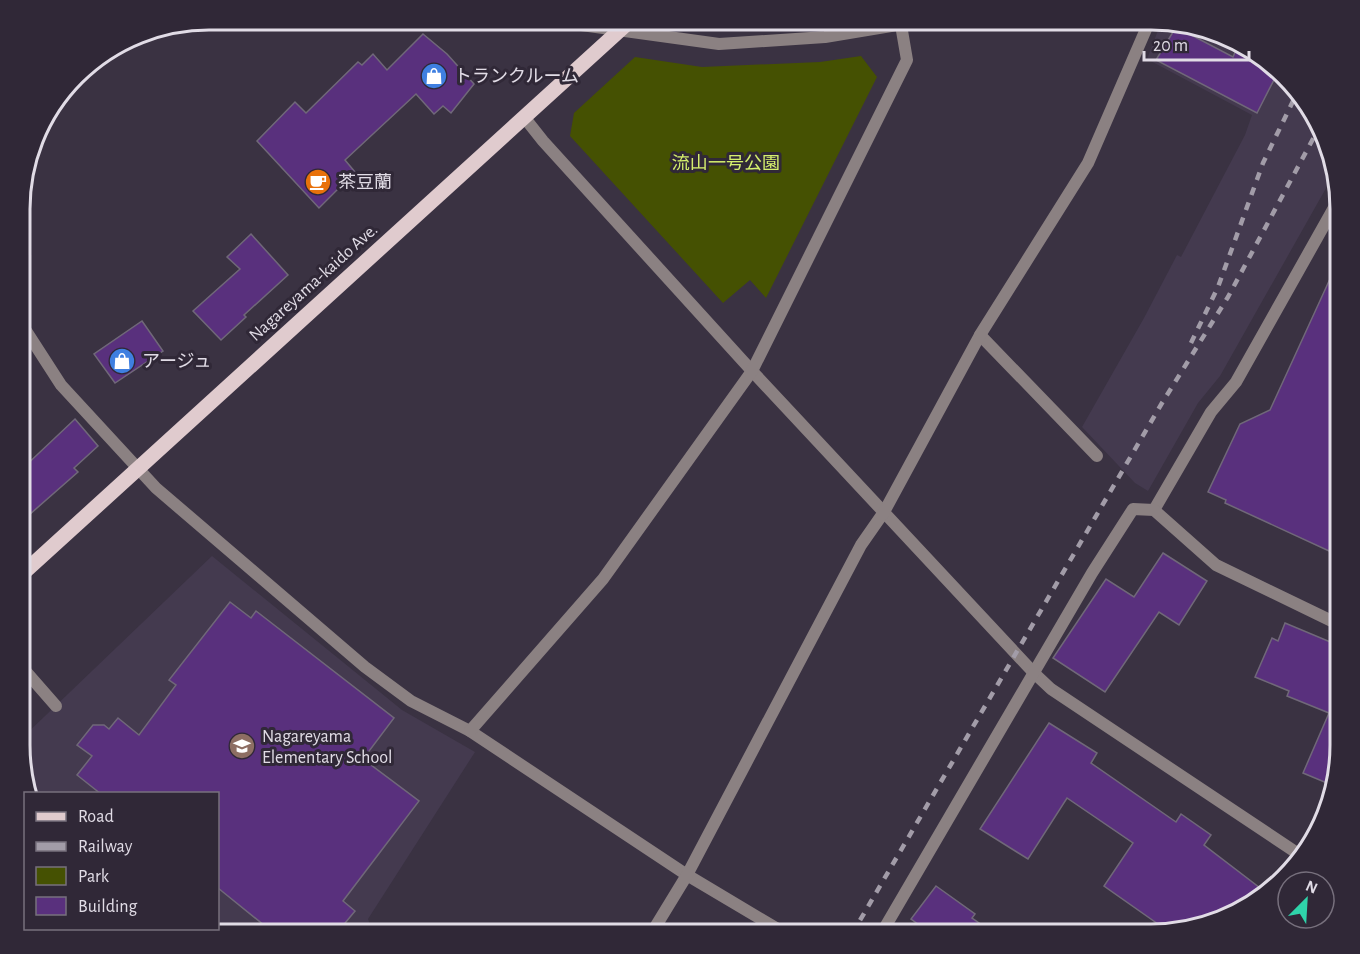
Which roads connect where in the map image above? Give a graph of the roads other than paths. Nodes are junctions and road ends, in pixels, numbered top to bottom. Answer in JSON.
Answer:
{"nodes":[{"id":1,"x":620,"y":30,"type":"edge"},
{"id":2,"x":650,"y":30,"type":"edge"},
{"id":3,"x":869,"y":30,"type":"edge"},
{"id":4,"x":902,"y":30,"type":"edge"},
{"id":5,"x":1146,"y":30,"type":"edge"},
{"id":6,"x":524,"y":117,"type":"junction"},
{"id":7,"x":1330,"y":218,"type":"edge"},
{"id":8,"x":980,"y":335,"type":"junction"},
{"id":9,"x":30,"y":337,"type":"edge"},
{"id":10,"x":752,"y":371,"type":"junction"},
{"id":11,"x":1096,"y":456,"type":"dead end"},
{"id":12,"x":137,"y":468,"type":"junction"},
{"id":13,"x":1154,"y":510,"type":"junction"},
{"id":14,"x":884,"y":512,"type":"junction"},
{"id":15,"x":30,"y":567,"type":"edge"},
{"id":16,"x":1330,"y":620,"type":"edge"},
{"id":17,"x":1034,"y":673,"type":"junction"},
{"id":18,"x":30,"y":676,"type":"edge"},
{"id":19,"x":56,"y":705,"type":"dead end"},
{"id":20,"x":470,"y":731,"type":"junction"},
{"id":21,"x":1295,"y":851,"type":"edge"},
{"id":22,"x":687,"y":874,"type":"junction"},
{"id":23,"x":657,"y":924,"type":"edge"},
{"id":24,"x":770,"y":924,"type":"edge"},
{"id":25,"x":887,"y":924,"type":"edge"}],
"edges":[{"from":1,"to":6,"type":"main road","name":"Nagareyama-kaido Ave."},
{"from":2,"to":3,"type":"street"},
{"from":4,"to":10,"type":"street"},
{"from":5,"to":8,"type":"street"},
{"from":6,"to":10,"type":"street"},
{"from":6,"to":12,"type":"main road","name":"Nagareyama-kaido Ave."},
{"from":7,"to":13,"type":"street"},
{"from":8,"to":11,"type":"street"},
{"from":8,"to":14,"type":"street"},
{"from":9,"to":12,"type":"street"},
{"from":10,"to":14,"type":"street"},
{"from":10,"to":20,"type":"street"},
{"from":12,"to":15,"type":"main road","name":"Nagareyama-kaido Ave."},
{"from":12,"to":20,"type":"street"},
{"from":13,"to":16,"type":"street"},
{"from":13,"to":17,"type":"street"},
{"from":14,"to":17,"type":"street"},
{"from":14,"to":22,"type":"street"},
{"from":17,"to":21,"type":"street"},
{"from":17,"to":25,"type":"street"},
{"from":18,"to":19,"type":"street"},
{"from":20,"to":22,"type":"street"},
{"from":22,"to":23,"type":"street"},
{"from":22,"to":24,"type":"street"}]}
